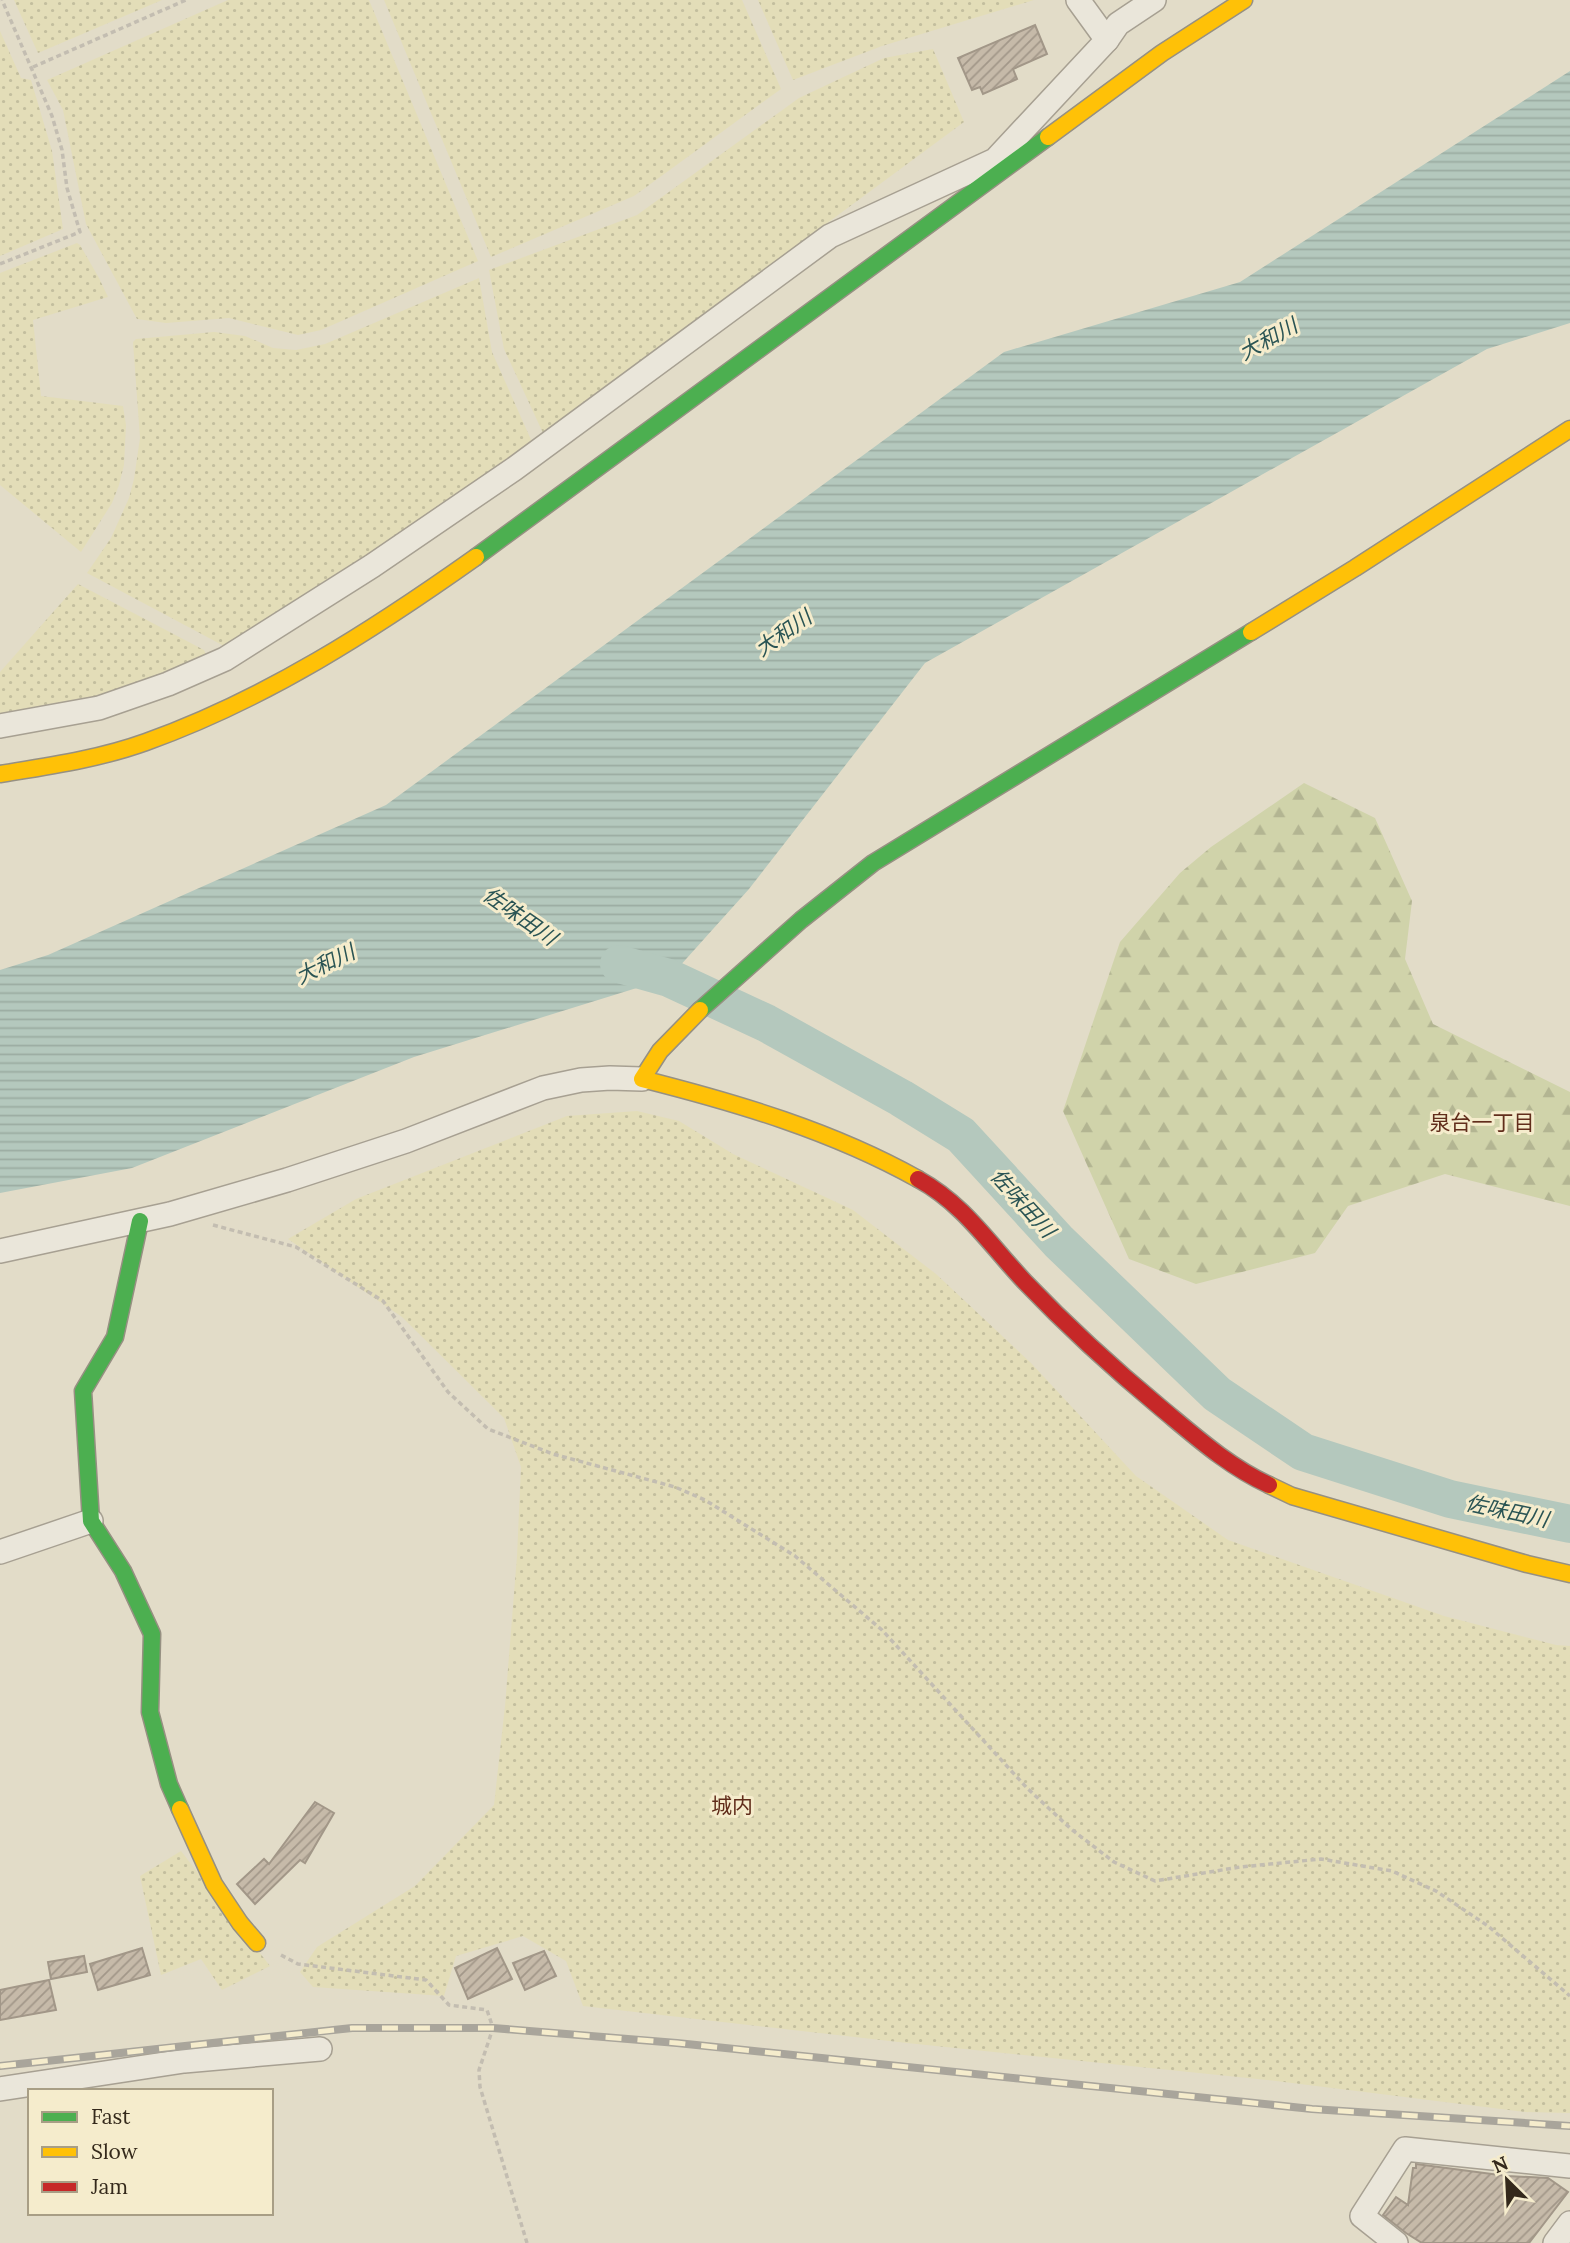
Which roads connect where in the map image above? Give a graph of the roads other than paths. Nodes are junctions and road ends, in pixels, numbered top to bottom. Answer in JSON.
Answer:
{"nodes":[{"id":1,"x":1079,"y":0,"type":"edge"},
{"id":2,"x":1154,"y":0,"type":"edge"},
{"id":3,"x":1244,"y":0,"type":"edge"},
{"id":4,"x":1107,"y":40,"type":"junction"},
{"id":5,"x":1000,"y":165,"type":"junction"},
{"id":6,"x":1570,"y":429,"type":"edge"},
{"id":7,"x":0,"y":726,"type":"edge"},
{"id":8,"x":0,"y":774,"type":"edge"},
{"id":9,"x":642,"y":1079,"type":"junction"},
{"id":10,"x":140,"y":1221,"type":"junction"},
{"id":11,"x":0,"y":1251,"type":"edge"},
{"id":12,"x":91,"y":1521,"type":"junction"},
{"id":13,"x":0,"y":1552,"type":"edge"},
{"id":14,"x":1570,"y":1574,"type":"edge"},
{"id":15,"x":257,"y":1943,"type":"road end"},
{"id":16,"x":320,"y":2049,"type":"dead end"},
{"id":17,"x":0,"y":2089,"type":"edge"},
{"id":18,"x":1570,"y":2166,"type":"edge"},
{"id":19,"x":1570,"y":2223,"type":"edge"},
{"id":20,"x":1396,"y":2243,"type":"edge"},
{"id":21,"x":1555,"y":2243,"type":"edge"}],
"edges":[{"from":1,"to":4,"type":"street"},
{"from":2,"to":4,"type":"street"},
{"from":3,"to":5,"type":"street"},
{"from":4,"to":5,"type":"street"},
{"from":5,"to":7,"type":"street"},
{"from":5,"to":8,"type":"street"},
{"from":6,"to":9,"type":"street"},
{"from":9,"to":10,"type":"street"},
{"from":9,"to":14,"type":"street"},
{"from":10,"to":11,"type":"street"},
{"from":10,"to":12,"type":"street"},
{"from":12,"to":13,"type":"street"},
{"from":12,"to":15,"type":"street"},
{"from":16,"to":17,"type":"street"},
{"from":18,"to":20,"type":"street"},
{"from":19,"to":21,"type":"street"}]}
